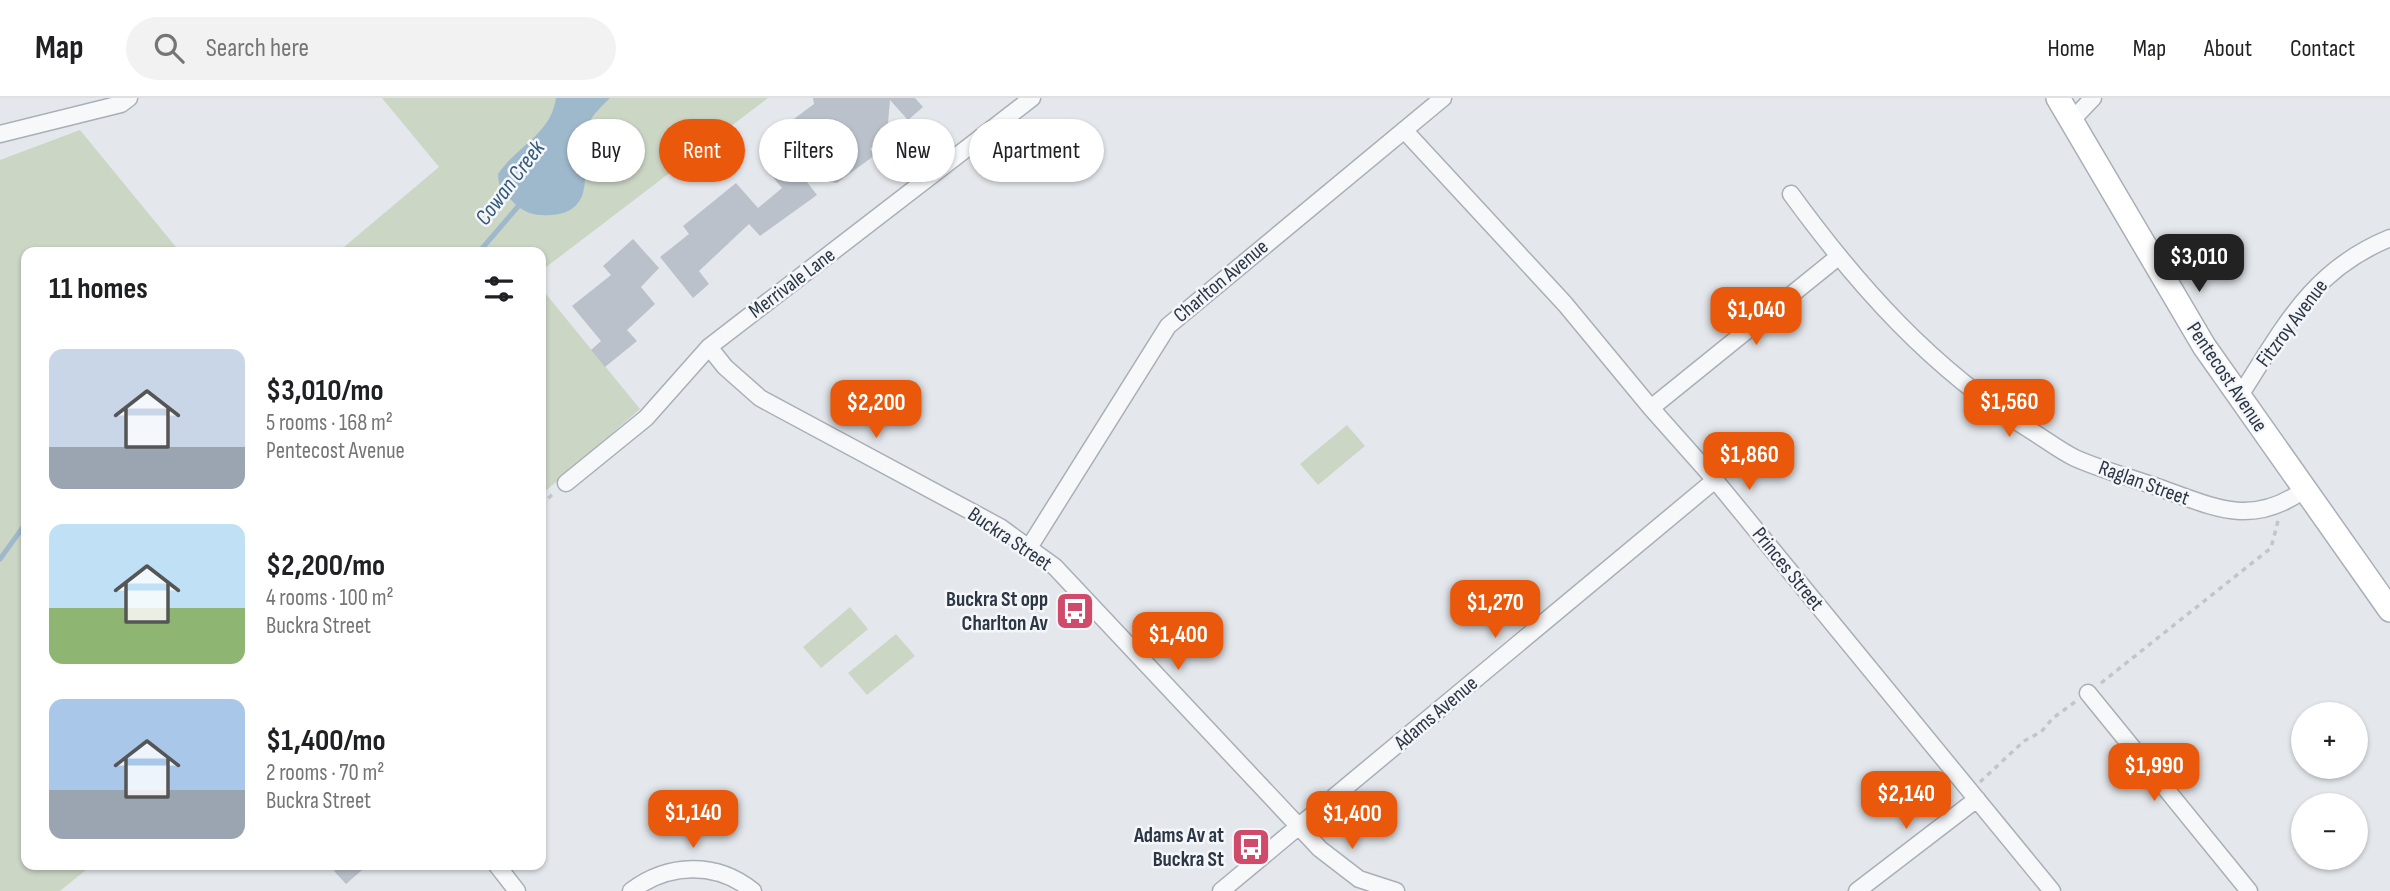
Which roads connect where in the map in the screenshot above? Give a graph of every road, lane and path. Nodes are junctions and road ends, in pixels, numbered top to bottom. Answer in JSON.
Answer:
{"nodes":[{"id":1,"x":129,"y":98,"type":"edge"},
{"id":2,"x":1032,"y":98,"type":"edge"},
{"id":3,"x":1443,"y":98,"type":"edge"},
{"id":4,"x":2058,"y":98,"type":"edge"},
{"id":5,"x":2093,"y":98,"type":"edge"},
{"id":6,"x":2071,"y":121,"type":"junction"},
{"id":7,"x":1404,"y":131,"type":"junction"},
{"id":8,"x":0,"y":134,"type":"edge"},
{"id":9,"x":1791,"y":194,"type":"dead end"},
{"id":10,"x":2390,"y":238,"type":"edge"},
{"id":11,"x":1838,"y":257,"type":"junction"},
{"id":12,"x":709,"y":347,"type":"junction"},
{"id":13,"x":2239,"y":397,"type":"junction"},
{"id":14,"x":1651,"y":408,"type":"junction"},
{"id":15,"x":1715,"y":480,"type":"junction"},
{"id":16,"x":566,"y":483,"type":"dead end"},
{"id":17,"x":2304,"y":490,"type":"junction"},
{"id":18,"x":2282,"y":506,"type":"junction"},
{"id":19,"x":1030,"y":546,"type":"junction"},
{"id":20,"x":2390,"y":610,"type":"edge"},
{"id":21,"x":2088,"y":693,"type":"junction"},
{"id":22,"x":1978,"y":791,"type":"junction"},
{"id":23,"x":1298,"y":828,"type":"junction"},
{"id":24,"x":501,"y":870,"type":"edge"},
{"id":25,"x":517,"y":891,"type":"edge"},
{"id":26,"x":631,"y":891,"type":"edge"},
{"id":27,"x":753,"y":891,"type":"edge"},
{"id":28,"x":1221,"y":891,"type":"edge"},
{"id":29,"x":1396,"y":891,"type":"edge"},
{"id":30,"x":1857,"y":891,"type":"edge"},
{"id":31,"x":2052,"y":891,"type":"edge"},
{"id":32,"x":2249,"y":891,"type":"edge"}],
"edges":[{"from":1,"to":8,"type":"street"},
{"from":2,"to":12,"type":"street","name":"Merrivale Lane"},
{"from":3,"to":7,"type":"street","name":"Charlton Avenue"},
{"from":4,"to":6,"type":"street","name":"Pentecost Avenue"},
{"from":5,"to":6,"type":"street"},
{"from":6,"to":13,"type":"street","name":"Pentecost Avenue"},
{"from":7,"to":14,"type":"street","name":"Princes Street"},
{"from":7,"to":19,"type":"street","name":"Charlton Avenue"},
{"from":9,"to":11,"type":"street","name":"Raglan Street"},
{"from":10,"to":13,"type":"street","name":"Fitzroy Avenue"},
{"from":11,"to":14,"type":"street"},
{"from":11,"to":18,"type":"street","name":"Raglan Street"},
{"from":12,"to":16,"type":"street","name":"Merrivale Lane"},
{"from":12,"to":19,"type":"street","name":"Buckra Street"},
{"from":13,"to":17,"type":"street","name":"Pentecost Avenue"},
{"from":14,"to":15,"type":"street","name":"Princes Street"},
{"from":15,"to":22,"type":"street","name":"Princes Street"},
{"from":15,"to":23,"type":"street","name":"Adams Avenue"},
{"from":17,"to":18,"type":"street","name":"Raglan Street"},
{"from":17,"to":20,"type":"street","name":"Pentecost Avenue"},
{"from":18,"to":21,"type":"path"},
{"from":19,"to":23,"type":"street","name":"Buckra Street"},
{"from":21,"to":22,"type":"path"},
{"from":21,"to":32,"type":"street"},
{"from":22,"to":30,"type":"street"},
{"from":22,"to":31,"type":"street","name":"Princes Street"},
{"from":23,"to":28,"type":"street","name":"Adams Avenue"},
{"from":23,"to":29,"type":"street","name":"Buckra Street"},
{"from":24,"to":25,"type":"street"},
{"from":26,"to":27,"type":"street"}]}
